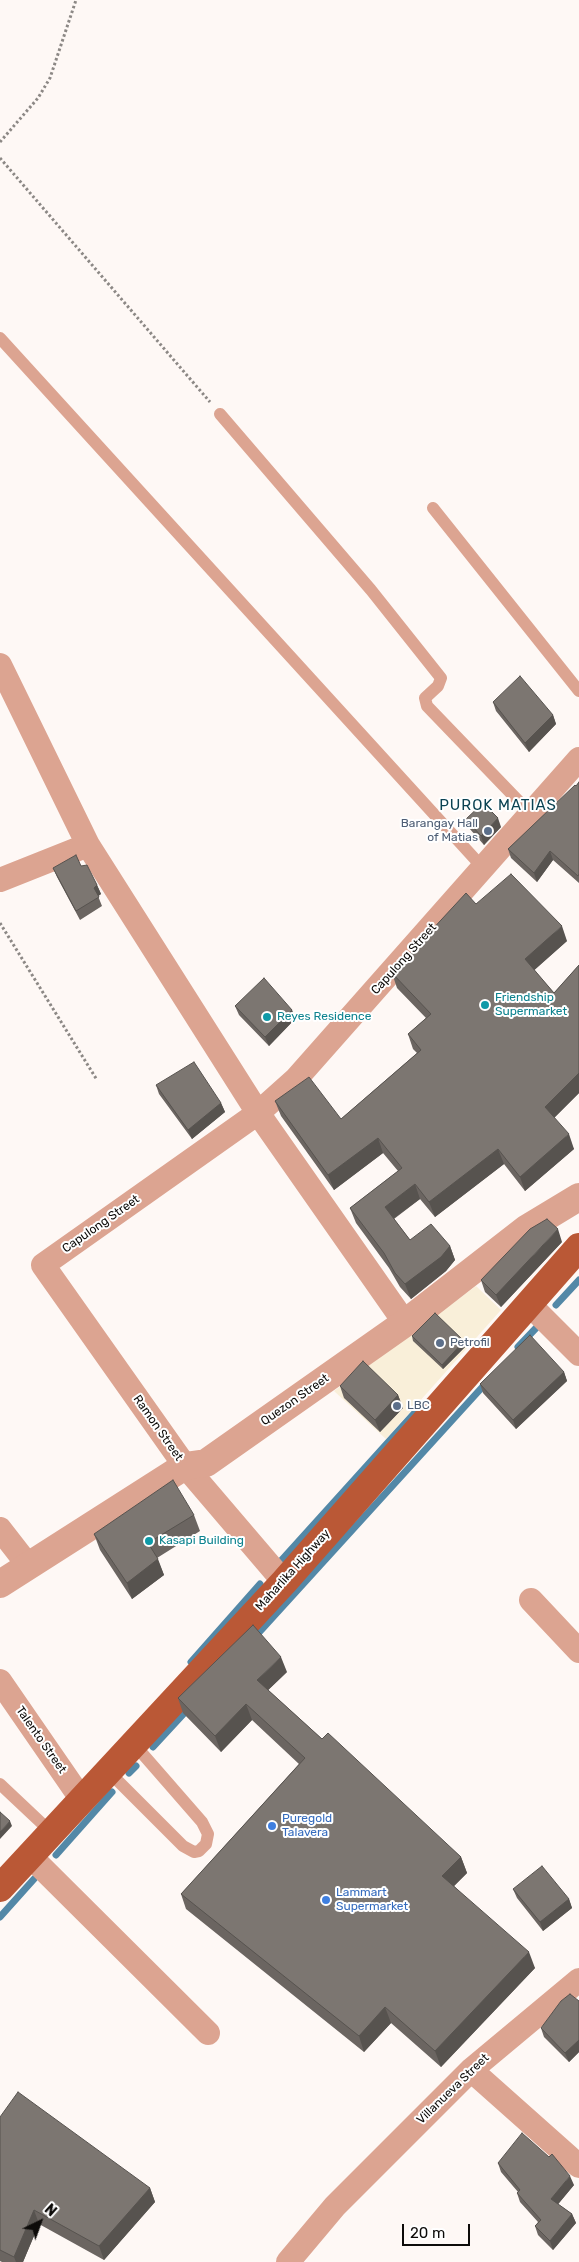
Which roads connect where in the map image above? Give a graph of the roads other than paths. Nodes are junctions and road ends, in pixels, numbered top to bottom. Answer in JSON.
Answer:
{"nodes":[{"id":1,"x":0,"y":338,"type":"edge"},
{"id":2,"x":220,"y":414,"type":"road end"},
{"id":3,"x":433,"y":508,"type":"dead end"},
{"id":4,"x":0,"y":665,"type":"edge"},
{"id":5,"x":579,"y":691,"type":"edge"},
{"id":6,"x":579,"y":759,"type":"edge"},
{"id":7,"x":531,"y":814,"type":"junction"},
{"id":8,"x":88,"y":844,"type":"junction"},
{"id":9,"x":484,"y":869,"type":"junction"},
{"id":10,"x":0,"y":880,"type":"edge"},
{"id":11,"x":258,"y":1112,"type":"junction"},
{"id":12,"x":579,"y":1197,"type":"edge"},
{"id":13,"x":579,"y":1247,"type":"edge"},
{"id":14,"x":43,"y":1265,"type":"joint"},
{"id":15,"x":528,"y":1303,"type":"junction"},
{"id":16,"x":405,"y":1323,"type":"junction"},
{"id":17,"x":579,"y":1354,"type":"edge"},
{"id":18,"x":185,"y":1466,"type":"junction"},
{"id":19,"x":0,"y":1529,"type":"edge"},
{"id":20,"x":28,"y":1565,"type":"junction"},
{"id":21,"x":284,"y":1582,"type":"junction"},
{"id":22,"x":0,"y":1584,"type":"edge"},
{"id":23,"x":531,"y":1600,"type":"dead end"},
{"id":24,"x":579,"y":1651,"type":"edge"},
{"id":25,"x":0,"y":1681,"type":"edge"},
{"id":26,"x":134,"y":1744,"type":"junction"},
{"id":27,"x":108,"y":1771,"type":"junction"},
{"id":28,"x":0,"y":1784,"type":"edge"},
{"id":29,"x":82,"y":1800,"type":"junction"},
{"id":30,"x":52,"y":1832,"type":"junction"},
{"id":31,"x":30,"y":1856,"type":"junction"},
{"id":32,"x":0,"y":1888,"type":"edge"},
{"id":33,"x":579,"y":1980,"type":"edge"},
{"id":34,"x":208,"y":2033,"type":"dead end"},
{"id":35,"x":471,"y":2070,"type":"junction"},
{"id":36,"x":579,"y":2166,"type":"edge"},
{"id":37,"x":288,"y":2262,"type":"edge"}],
"edges":[{"from":1,"to":9,"type":"lane"},
{"from":2,"to":7,"type":"lane"},
{"from":3,"to":5,"type":"lane"},
{"from":4,"to":8,"type":"street"},
{"from":6,"to":7,"type":"street","name":"Capulong Street"},
{"from":7,"to":9,"type":"street","name":"Capulong Street"},
{"from":8,"to":10,"type":"street"},
{"from":8,"to":11,"type":"street"},
{"from":9,"to":11,"type":"street","name":"Capulong Street"},
{"from":11,"to":14,"type":"street","name":"Capulong Street"},
{"from":11,"to":16,"type":"street"},
{"from":12,"to":16,"type":"street","name":"Quezon Street"},
{"from":13,"to":15,"type":"main road","name":"Maharlika Highway"},
{"from":14,"to":18,"type":"street","name":"Ramon Street"},
{"from":15,"to":17,"type":"street"},
{"from":15,"to":21,"type":"main road","name":"Maharlika Highway"},
{"from":16,"to":18,"type":"street","name":"Quezon Street"},
{"from":18,"to":20,"type":"street","name":"Quezon Street"},
{"from":18,"to":21,"type":"street","name":"Ramon Street"},
{"from":19,"to":20,"type":"street"},
{"from":20,"to":22,"type":"street","name":"Quezon Street"},
{"from":21,"to":26,"type":"main road","name":"Maharlika Highway"},
{"from":23,"to":24,"type":"street"},
{"from":25,"to":29,"type":"street","name":"Talento Street"},
{"from":26,"to":27,"type":"main road","name":"Maharlika Highway"},
{"from":26,"to":27,"type":"lane"},
{"from":27,"to":29,"type":"main road","name":"Maharlika Highway"},
{"from":28,"to":30,"type":"lane"},
{"from":29,"to":30,"type":"main road","name":"Maharlika Highway"},
{"from":30,"to":31,"type":"main road","name":"Maharlika Highway"},
{"from":31,"to":32,"type":"main road","name":"Maharlika Highway"},
{"from":31,"to":34,"type":"street"},
{"from":33,"to":35,"type":"street","name":"Villanueva Street"},
{"from":35,"to":36,"type":"street"},
{"from":35,"to":37,"type":"street","name":"Villanueva Street"}]}
